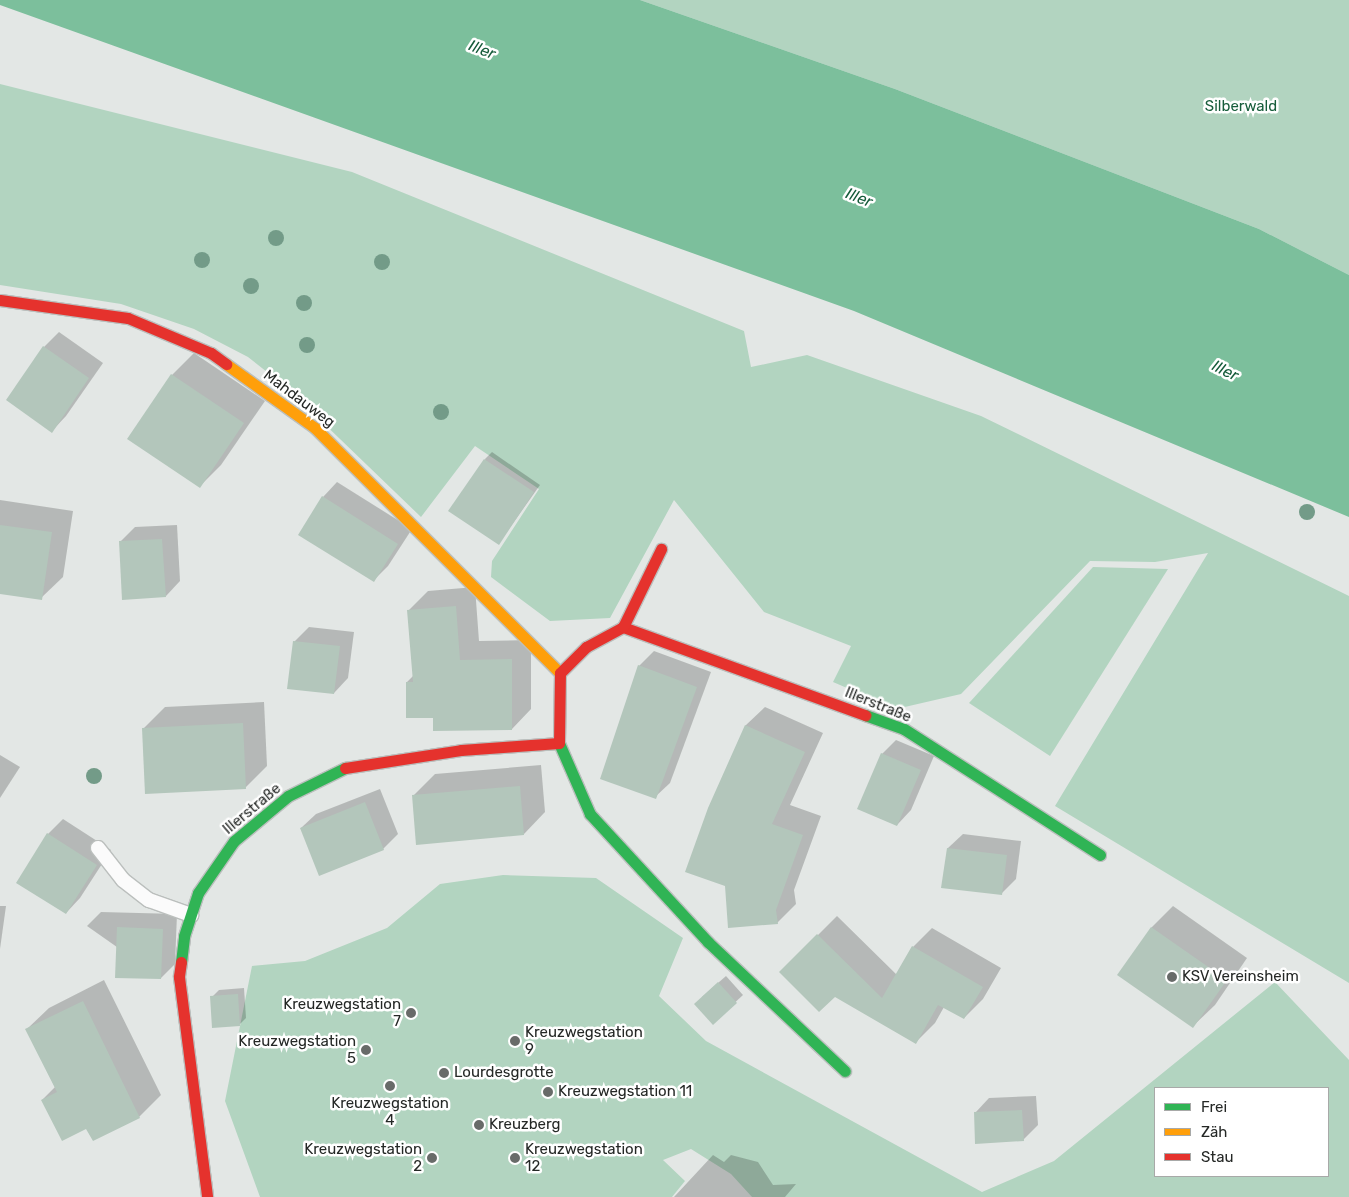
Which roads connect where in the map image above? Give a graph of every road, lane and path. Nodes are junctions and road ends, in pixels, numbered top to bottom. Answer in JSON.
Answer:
{"nodes":[{"id":1,"x":0,"y":300,"type":"edge"},
{"id":2,"x":661,"y":549,"type":"dead end"},
{"id":3,"x":623,"y":627,"type":"junction"},
{"id":4,"x":560,"y":673,"type":"junction"},
{"id":5,"x":559,"y":743,"type":"junction"},
{"id":6,"x":98,"y":848,"type":"dead end"},
{"id":7,"x":1100,"y":855,"type":"dead end"},
{"id":8,"x":191,"y":915,"type":"junction"},
{"id":9,"x":845,"y":1071,"type":"dead end"},
{"id":10,"x":207,"y":1197,"type":"edge"}],
"edges":[{"from":1,"to":4,"type":"street","name":"Mahdauweg"},
{"from":2,"to":3,"type":"street"},
{"from":3,"to":4,"type":"street"},
{"from":3,"to":7,"type":"street","name":"Illerstraße"},
{"from":4,"to":5,"type":"street"},
{"from":5,"to":8,"type":"street","name":"Illerstraße"},
{"from":5,"to":9,"type":"street"},
{"from":6,"to":8,"type":"lane"},
{"from":8,"to":10,"type":"street","name":"Illerstraße"}]}
